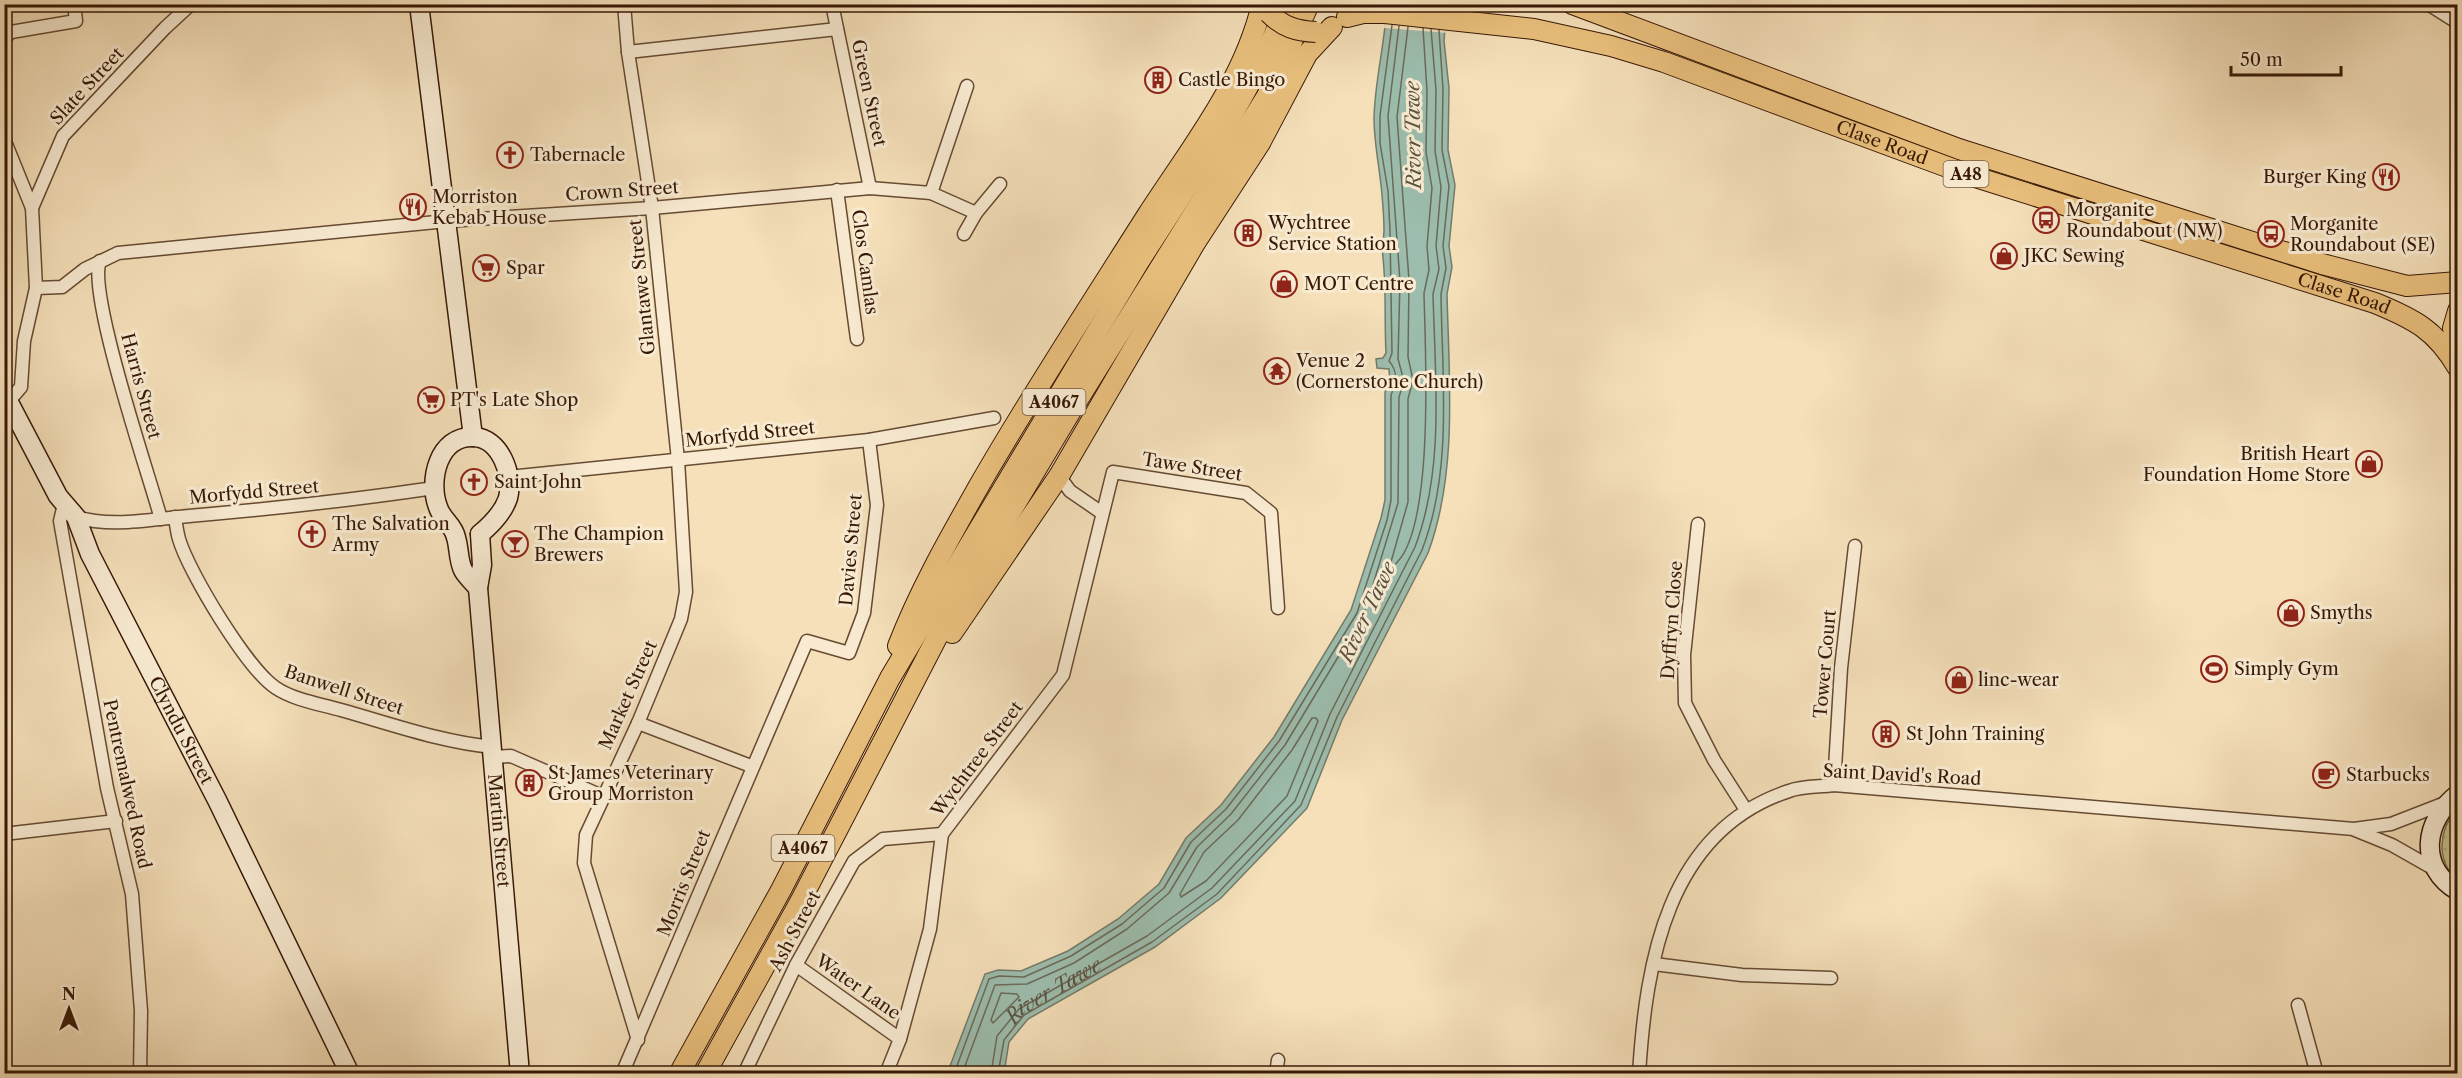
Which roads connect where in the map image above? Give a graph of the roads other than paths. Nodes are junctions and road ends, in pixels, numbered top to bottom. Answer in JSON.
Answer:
{"nodes":[{"id":1,"x":74,"y":4,"type":"edge"},
{"id":2,"x":191,"y":4,"type":"edge"},
{"id":3,"x":419,"y":4,"type":"edge"},
{"id":4,"x":624,"y":4,"type":"edge"},
{"id":5,"x":832,"y":4,"type":"edge"},
{"id":6,"x":1287,"y":4,"type":"edge"},
{"id":7,"x":1310,"y":4,"type":"edge"},
{"id":8,"x":1572,"y":4,"type":"edge"},
{"id":9,"x":2428,"y":4,"type":"edge"},
{"id":10,"x":2457,"y":4,"type":"edge"},
{"id":11,"x":1265,"y":7,"type":"edge"},
{"id":12,"x":2457,"y":14,"type":"edge"},
{"id":13,"x":1337,"y":20,"type":"edge"},
{"id":14,"x":2457,"y":23,"type":"edge"},
{"id":15,"x":837,"y":29,"type":"junction"},
{"id":16,"x":4,"y":39,"type":"edge"},
{"id":17,"x":628,"y":52,"type":"junction"},
{"id":18,"x":967,"y":86,"type":"dead end"},
{"id":19,"x":4,"y":139,"type":"edge"},
{"id":20,"x":1000,"y":184,"type":"dead end"},
{"id":21,"x":870,"y":188,"type":"junction"},
{"id":22,"x":837,"y":190,"type":"junction"},
{"id":23,"x":931,"y":194,"type":"junction"},
{"id":24,"x":32,"y":208,"type":"junction"},
{"id":25,"x":652,"y":208,"type":"junction"},
{"id":26,"x":976,"y":213,"type":"junction"},
{"id":27,"x":447,"y":221,"type":"junction"},
{"id":28,"x":964,"y":234,"type":"dead end"},
{"id":29,"x":100,"y":261,"type":"junction"},
{"id":30,"x":2457,"y":282,"type":"edge"},
{"id":31,"x":36,"y":288,"type":"junction"},
{"id":32,"x":2457,"y":311,"type":"edge"},
{"id":33,"x":857,"y":339,"type":"dead end"},
{"id":34,"x":2457,"y":363,"type":"edge"},
{"id":35,"x":2457,"y":368,"type":"edge"},
{"id":36,"x":7,"y":397,"type":"edge"},
{"id":37,"x":994,"y":418,"type":"dead end"},
{"id":38,"x":473,"y":437,"type":"junction"},
{"id":39,"x":870,"y":440,"type":"junction"},
{"id":40,"x":678,"y":460,"type":"junction"},
{"id":41,"x":1113,"y":472,"type":"joint"},
{"id":42,"x":1059,"y":476,"type":"junction"},
{"id":43,"x":509,"y":477,"type":"junction"},
{"id":44,"x":434,"y":488,"type":"junction"},
{"id":45,"x":70,"y":511,"type":"junction"},
{"id":46,"x":1102,"y":513,"type":"junction"},
{"id":47,"x":175,"y":517,"type":"junction"},
{"id":48,"x":161,"y":519,"type":"junction"},
{"id":49,"x":1698,"y":524,"type":"dead end"},
{"id":50,"x":454,"y":530,"type":"junction"},
{"id":51,"x":480,"y":534,"type":"junction"},
{"id":52,"x":1856,"y":546,"type":"dead end"},
{"id":53,"x":478,"y":588,"type":"junction"},
{"id":54,"x":1278,"y":608,"type":"dead end"},
{"id":55,"x":807,"y":641,"type":"joint"},
{"id":56,"x":890,"y":678,"type":"junction"},
{"id":57,"x":908,"y":695,"type":"junction"},
{"id":58,"x":638,"y":723,"type":"junction"},
{"id":59,"x":493,"y":752,"type":"junction"},
{"id":60,"x":751,"y":766,"type":"junction"},
{"id":61,"x":1834,"y":785,"type":"junction"},
{"id":62,"x":602,"y":796,"type":"junction"},
{"id":63,"x":2451,"y":799,"type":"edge"},
{"id":64,"x":1746,"y":810,"type":"junction"},
{"id":65,"x":116,"y":821,"type":"junction"},
{"id":66,"x":2354,"y":829,"type":"junction"},
{"id":67,"x":4,"y":834,"type":"edge"},
{"id":68,"x":942,"y":834,"type":"junction"},
{"id":69,"x":2447,"y":882,"type":"edge"},
{"id":70,"x":2457,"y":905,"type":"edge"},
{"id":71,"x":1654,"y":964,"type":"junction"},
{"id":72,"x":796,"y":965,"type":"junction"},
{"id":73,"x":1830,"y":978,"type":"dead end"},
{"id":74,"x":2298,"y":1005,"type":"dead end"},
{"id":75,"x":900,"y":1039,"type":"junction"},
{"id":76,"x":638,"y":1040,"type":"junction"},
{"id":77,"x":1278,"y":1060,"type":"dead end"},
{"id":78,"x":141,"y":1074,"type":"edge"},
{"id":79,"x":350,"y":1074,"type":"edge"},
{"id":80,"x":520,"y":1074,"type":"edge"},
{"id":81,"x":622,"y":1074,"type":"edge"},
{"id":82,"x":679,"y":1074,"type":"edge"},
{"id":83,"x":705,"y":1074,"type":"edge"},
{"id":84,"x":744,"y":1074,"type":"edge"},
{"id":85,"x":886,"y":1074,"type":"edge"},
{"id":86,"x":1276,"y":1074,"type":"edge"},
{"id":87,"x":1639,"y":1074,"type":"edge"},
{"id":88,"x":2316,"y":1074,"type":"edge"}],
"edges":[{"from":1,"to":16,"type":"street"},
{"from":2,"to":24,"type":"street","name":"Slate Street"},
{"from":3,"to":27,"type":"main road"},
{"from":4,"to":17,"type":"street","name":"Glantawe Street"},
{"from":5,"to":15,"type":"street","name":"Green Street"},
{"from":6,"to":56,"type":"main road","number":"A4067"},
{"from":7,"to":57,"type":"main road","number":"A4067"},
{"from":8,"to":30,"type":"main road","name":"Clase Road","number":"A48"},
{"from":9,"to":14,"type":"street"},
{"from":10,"to":12,"type":"street"},
{"from":11,"to":13,"type":"main road","name":"Clase Road","bridge":true},
{"from":11,"to":56,"type":"main road"},
{"from":13,"to":35,"type":"main road","name":"Clase Road","number":"A48"},
{"from":13,"to":42,"type":"main road"},
{"from":15,"to":17,"type":"street"},
{"from":15,"to":21,"type":"street","name":"Green Street"},
{"from":17,"to":25,"type":"street","name":"Glantawe Street"},
{"from":18,"to":23,"type":"street"},
{"from":19,"to":24,"type":"street"},
{"from":20,"to":26,"type":"street"},
{"from":21,"to":22,"type":"street","name":"Crown Street"},
{"from":21,"to":23,"type":"street","name":"Crown Street"},
{"from":22,"to":25,"type":"street","name":"Crown Street"},
{"from":22,"to":33,"type":"street","name":"Clos Camlas"},
{"from":23,"to":26,"type":"street","name":"Crown Street"},
{"from":24,"to":31,"type":"street"},
{"from":25,"to":27,"type":"street","name":"Crown Street"},
{"from":25,"to":40,"type":"street","name":"Glantawe Street"},
{"from":26,"to":28,"type":"street"},
{"from":27,"to":29,"type":"street","name":"Crown Street"},
{"from":27,"to":38,"type":"main road"},
{"from":29,"to":31,"type":"street","name":"Crown Street"},
{"from":29,"to":48,"type":"street","name":"Harris Street"},
{"from":31,"to":36,"type":"street"},
{"from":32,"to":34,"type":"main road"},
{"from":36,"to":45,"type":"main road","name":"Clyndu Street"},
{"from":37,"to":39,"type":"street","name":"Morfydd Street"},
{"from":38,"to":43,"type":"main road"},
{"from":38,"to":44,"type":"main road"},
{"from":39,"to":40,"type":"street","name":"Morfydd Street"},
{"from":39,"to":55,"type":"street","name":"Davies Street"},
{"from":40,"to":43,"type":"street","name":"Morfydd Street"},
{"from":40,"to":58,"type":"street","name":"Market Street"},
{"from":41,"to":46,"type":"street","name":"Wychtree Street"},
{"from":41,"to":54,"type":"street","name":"Tawe Street"},
{"from":42,"to":46,"type":"street"},
{"from":42,"to":57,"type":"main road"},
{"from":43,"to":51,"type":"main road"},
{"from":44,"to":47,"type":"street","name":"Morfydd Street"},
{"from":44,"to":50,"type":"main road"},
{"from":45,"to":48,"type":"street","name":"Morfydd Street"},
{"from":45,"to":65,"type":"street","name":"Pentremalwed Road"},
{"from":45,"to":79,"type":"main road","name":"Clyndu Street"},
{"from":46,"to":68,"type":"street","name":"Wychtree Street"},
{"from":47,"to":48,"type":"street","name":"Morfydd Street"},
{"from":47,"to":59,"type":"street","name":"Banwell Street"},
{"from":49,"to":64,"type":"street","name":"Dyffryn Close"},
{"from":50,"to":51,"type":"main road"},
{"from":50,"to":53,"type":"main road"},
{"from":51,"to":53,"type":"main road","name":"Martin Street"},
{"from":52,"to":61,"type":"street","name":"Tower Court"},
{"from":53,"to":59,"type":"main road","name":"Martin Street"},
{"from":55,"to":60,"type":"street","name":"Morris Street"},
{"from":56,"to":82,"type":"main road","number":"A4067"},
{"from":57,"to":83,"type":"main road","number":"A4067"},
{"from":58,"to":60,"type":"street"},
{"from":58,"to":62,"type":"street","name":"Market Street"},
{"from":59,"to":62,"type":"street","name":"Banwell Street"},
{"from":59,"to":80,"type":"main road","name":"Martin Street"},
{"from":60,"to":76,"type":"street","name":"Morris Street"},
{"from":61,"to":64,"type":"street","name":"Saint David's Road"},
{"from":61,"to":66,"type":"street","name":"Saint David's Road"},
{"from":62,"to":76,"type":"street","name":"Market Street"},
{"from":63,"to":66,"type":"street","name":"Saint David's Road"},
{"from":63,"to":69,"type":"main road"},
{"from":64,"to":71,"type":"street","name":"Saint David's Road"},
{"from":65,"to":67,"type":"street"},
{"from":65,"to":78,"type":"street","name":"Pentremalwed Road"},
{"from":66,"to":69,"type":"street","name":"Saint David's Road"},
{"from":68,"to":72,"type":"street","name":"Ash Street"},
{"from":68,"to":75,"type":"street","name":"Wychtree Street"},
{"from":69,"to":70,"type":"main road"},
{"from":71,"to":73,"type":"street"},
{"from":71,"to":87,"type":"street","name":"Saint David's Road"},
{"from":72,"to":75,"type":"street","name":"Water Lane"},
{"from":72,"to":84,"type":"street","name":"Ash Street"},
{"from":74,"to":88,"type":"street"},
{"from":75,"to":85,"type":"street","name":"Wychtree Street"},
{"from":76,"to":81,"type":"street","name":"Morris Street"},
{"from":77,"to":86,"type":"street"}]}
